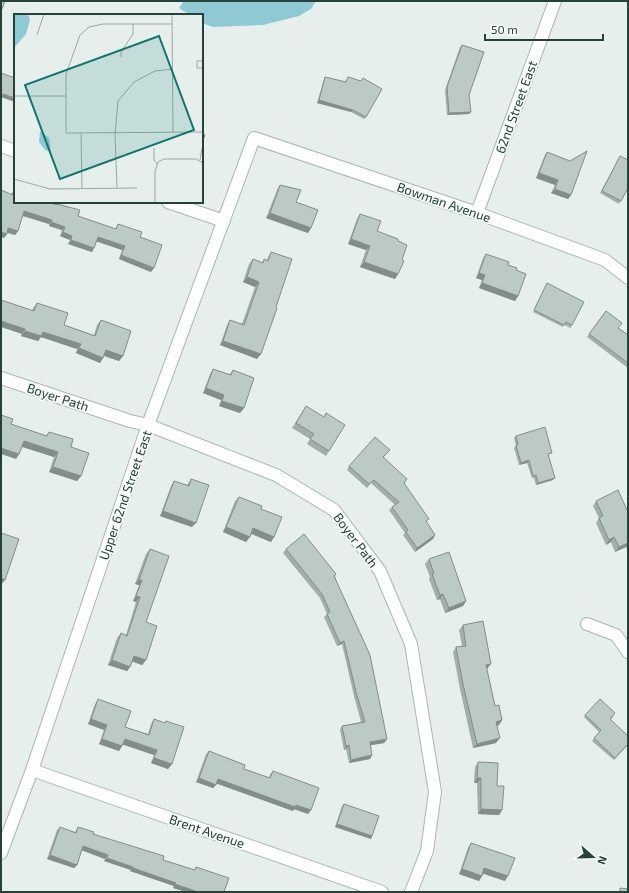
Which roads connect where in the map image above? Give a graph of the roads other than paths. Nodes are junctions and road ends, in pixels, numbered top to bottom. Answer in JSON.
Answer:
{"nodes":[{"id":1,"x":555,"y":1,"type":"edge"},
{"id":2,"x":254,"y":138,"type":"joint"},
{"id":3,"x":1,"y":146,"type":"edge"},
{"id":4,"x":14,"y":151,"type":"edge"},
{"id":5,"x":171,"y":203,"type":"edge"},
{"id":6,"x":477,"y":213,"type":"junction"},
{"id":7,"x":224,"y":221,"type":"junction"},
{"id":8,"x":628,"y":278,"type":"edge"},
{"id":9,"x":1,"y":378,"type":"edge"},
{"id":10,"x":148,"y":425,"type":"junction"},
{"id":11,"x":587,"y":624,"type":"dead end"},
{"id":12,"x":628,"y":652,"type":"edge"},
{"id":13,"x":32,"y":770,"type":"junction"},
{"id":14,"x":1,"y":853,"type":"edge"},
{"id":15,"x":382,"y":892,"type":"edge"},
{"id":16,"x":411,"y":892,"type":"edge"}],
"edges":[{"from":1,"to":6,"type":"street","name":"62nd Street East"},
{"from":2,"to":6,"type":"street","name":"Bowman Avenue"},
{"from":2,"to":7,"type":"street","name":"Upper 62nd Street East"},
{"from":3,"to":4,"type":"street"},
{"from":5,"to":7,"type":"street"},
{"from":6,"to":8,"type":"street","name":"Bowman Avenue"},
{"from":7,"to":10,"type":"street","name":"Upper 62nd Street East"},
{"from":9,"to":10,"type":"street","name":"Boyer Path"},
{"from":10,"to":13,"type":"street","name":"Upper 62nd Street East"},
{"from":10,"to":16,"type":"street","name":"Boyer Path"},
{"from":11,"to":12,"type":"street"},
{"from":13,"to":14,"type":"street","name":"Upper 62nd Street East"},
{"from":13,"to":15,"type":"street","name":"Brent Avenue"}]}
